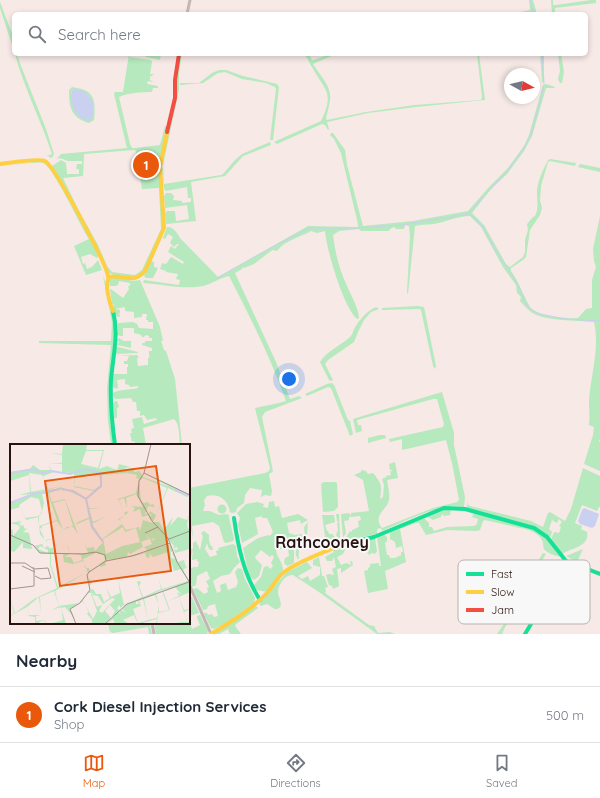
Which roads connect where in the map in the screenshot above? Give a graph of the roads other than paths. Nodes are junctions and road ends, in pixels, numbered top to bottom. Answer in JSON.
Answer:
{"nodes":[{"id":1,"x":190,"y":0,"type":"edge"},
{"id":2,"x":187,"y":12,"type":"edge"},
{"id":3,"x":179,"y":56,"type":"edge"},
{"id":4,"x":0,"y":164,"type":"edge"},
{"id":5,"x":109,"y":277,"type":"junction"},
{"id":6,"x":115,"y":444,"type":"edge"},
{"id":7,"x":234,"y":518,"type":"dead end"},
{"id":8,"x":566,"y":560,"type":"edge"},
{"id":9,"x":590,"y":570,"type":"edge"},
{"id":10,"x":600,"y":574,"type":"edge"},
{"id":11,"x":190,"y":586,"type":"edge"},
{"id":12,"x":260,"y":600,"type":"junction"},
{"id":13,"x":152,"y":624,"type":"edge"},
{"id":14,"x":531,"y":624,"type":"edge"},
{"id":15,"x":154,"y":634,"type":"edge"},
{"id":16,"x":211,"y":634,"type":"edge"},
{"id":17,"x":525,"y":634,"type":"edge"}],
"edges":[{"from":1,"to":2,"type":"street"},
{"from":3,"to":5,"type":"street"},
{"from":4,"to":5,"type":"street"},
{"from":5,"to":6,"type":"street"},
{"from":7,"to":12,"type":"street"},
{"from":8,"to":12,"type":"street"},
{"from":9,"to":10,"type":"street"},
{"from":11,"to":16,"type":"street"},
{"from":12,"to":16,"type":"street"},
{"from":13,"to":15,"type":"street"},
{"from":14,"to":17,"type":"street"}]}
